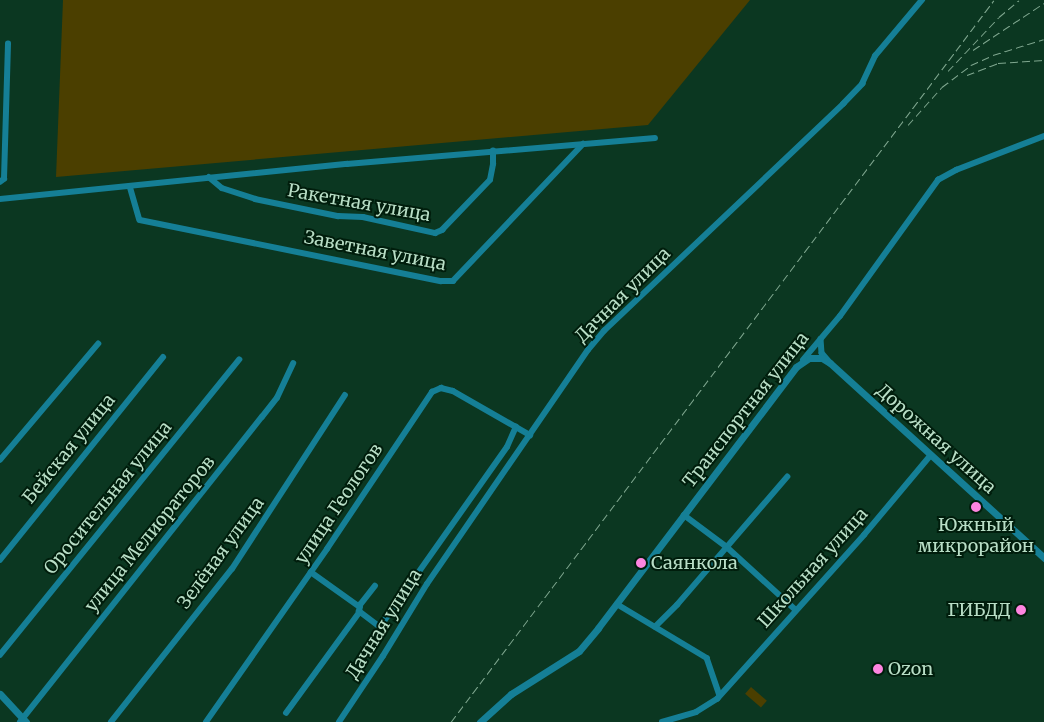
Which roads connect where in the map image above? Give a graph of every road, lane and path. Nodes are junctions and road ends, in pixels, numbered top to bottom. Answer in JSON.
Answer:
{"nodes":[{"id":1,"x":922,"y":0,"type":"edge"},
{"id":2,"x":8,"y":44,"type":"dead end"},
{"id":3,"x":1044,"y":136,"type":"edge"},
{"id":4,"x":655,"y":138,"type":"dead end"},
{"id":5,"x":583,"y":144,"type":"junction"},
{"id":6,"x":493,"y":151,"type":"junction"},
{"id":7,"x":209,"y":178,"type":"junction"},
{"id":8,"x":0,"y":182,"type":"edge"},
{"id":9,"x":130,"y":186,"type":"junction"},
{"id":10,"x":0,"y":199,"type":"edge"},
{"id":11,"x":821,"y":338,"type":"junction"},
{"id":12,"x":98,"y":344,"type":"dead end"},
{"id":13,"x":163,"y":357,"type":"dead end"},
{"id":14,"x":239,"y":360,"type":"dead end"},
{"id":15,"x":802,"y":361,"type":"junction"},
{"id":16,"x":293,"y":363,"type":"dead end"},
{"id":17,"x":830,"y":363,"type":"junction"},
{"id":18,"x":345,"y":395,"type":"dead end"},
{"id":19,"x":516,"y":427,"type":"junction"},
{"id":20,"x":530,"y":435,"type":"junction"},
{"id":21,"x":931,"y":454,"type":"junction"},
{"id":22,"x":0,"y":460,"type":"edge"},
{"id":23,"x":788,"y":478,"type":"dead end"},
{"id":24,"x":684,"y":515,"type":"junction"},
{"id":25,"x":727,"y":547,"type":"junction"},
{"id":26,"x":1044,"y":558,"type":"edge"},
{"id":27,"x":0,"y":560,"type":"edge"},
{"id":28,"x":311,"y":572,"type":"junction"},
{"id":29,"x":375,"y":586,"type":"dead end"},
{"id":30,"x":617,"y":604,"type":"junction"},
{"id":31,"x":359,"y":609,"type":"junction"},
{"id":32,"x":796,"y":610,"type":"junction"},
{"id":33,"x":655,"y":627,"type":"junction"},
{"id":34,"x":0,"y":655,"type":"edge"},
{"id":35,"x":0,"y":694,"type":"edge"},
{"id":36,"x":718,"y":697,"type":"junction"},
{"id":37,"x":286,"y":713,"type":"dead end"},
{"id":38,"x":23,"y":721,"type":"edge"},
{"id":39,"x":111,"y":722,"type":"edge"},
{"id":40,"x":206,"y":722,"type":"edge"},
{"id":41,"x":339,"y":722,"type":"edge"},
{"id":42,"x":480,"y":722,"type":"edge"},
{"id":43,"x":662,"y":722,"type":"edge"}],
"edges":[{"from":1,"to":20,"type":"street","name":"Дачная улица"},
{"from":2,"to":8,"type":"street"},
{"from":3,"to":11,"type":"street","name":"Транспортная улица"},
{"from":4,"to":5,"type":"street","name":"Ракетная улица"},
{"from":5,"to":6,"type":"street","name":"Ракетная улица"},
{"from":5,"to":9,"type":"street","name":"Заветная улица"},
{"from":6,"to":7,"type":"street","name":"Ракетная улица"},
{"from":6,"to":7,"type":"street","name":"Ракетная улица"},
{"from":7,"to":9,"type":"street","name":"Ракетная улица"},
{"from":9,"to":10,"type":"street","name":"Ракетная улица"},
{"from":11,"to":15,"type":"street","name":"Транспортная улица"},
{"from":11,"to":17,"type":"street"},
{"from":12,"to":22,"type":"street"},
{"from":13,"to":27,"type":"street","name":"Бейская улица"},
{"from":14,"to":34,"type":"street","name":"Оросительная улица"},
{"from":15,"to":17,"type":"street"},
{"from":15,"to":24,"type":"street","name":"Транспортная улица"},
{"from":16,"to":38,"type":"street","name":"улица Мелиораторов"},
{"from":17,"to":21,"type":"street","name":"Дорожная улица"},
{"from":18,"to":39,"type":"street","name":"Зелёная улица"},
{"from":19,"to":20,"type":"street","name":"улица Геологов"},
{"from":19,"to":28,"type":"street","name":"улица Геологов"},
{"from":19,"to":31,"type":"street"},
{"from":20,"to":41,"type":"street","name":"Дачная улица"},
{"from":21,"to":26,"type":"street","name":"Дорожная улица"},
{"from":21,"to":32,"type":"street","name":"Школьная улица"},
{"from":23,"to":25,"type":"street"},
{"from":24,"to":25,"type":"street"},
{"from":24,"to":30,"type":"street","name":"Транспортная улица"},
{"from":25,"to":32,"type":"street"},
{"from":25,"to":33,"type":"street"},
{"from":28,"to":31,"type":"street"},
{"from":28,"to":40,"type":"street","name":"улица Геологов"},
{"from":29,"to":31,"type":"street"},
{"from":30,"to":33,"type":"street"},
{"from":30,"to":42,"type":"street","name":"Транспортная улица"},
{"from":31,"to":37,"type":"street"},
{"from":32,"to":36,"type":"street","name":"Школьная улица"},
{"from":33,"to":36,"type":"street"},
{"from":35,"to":38,"type":"street"},
{"from":36,"to":43,"type":"street","name":"Школьная улица"}]}
